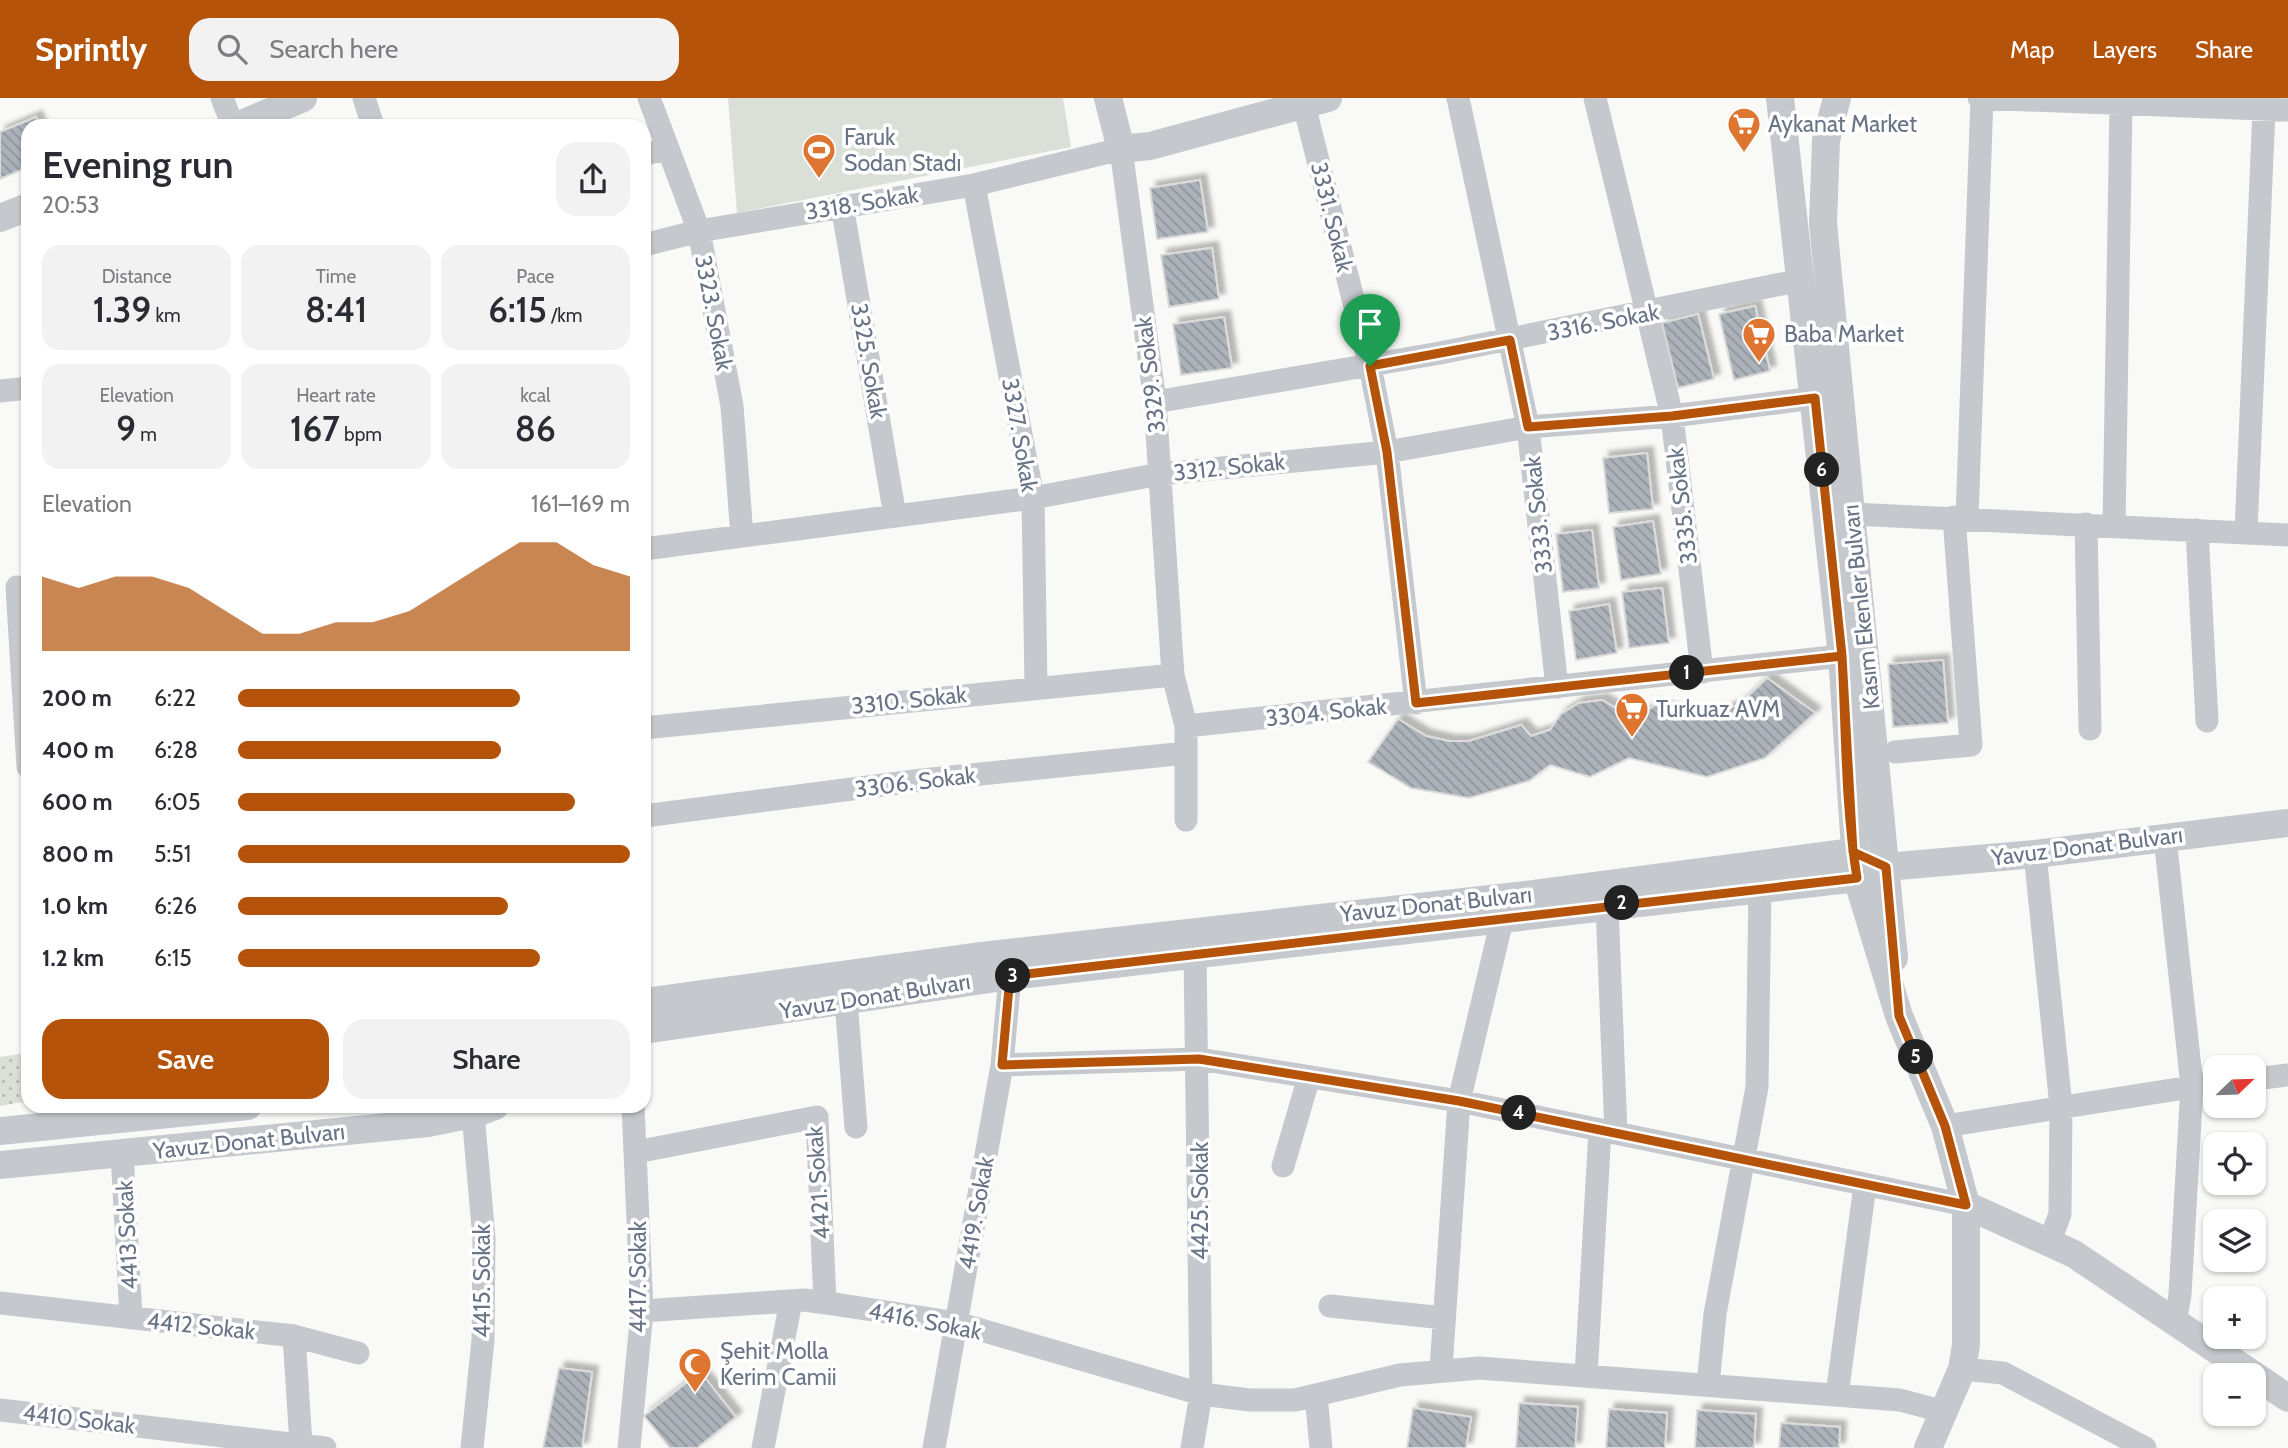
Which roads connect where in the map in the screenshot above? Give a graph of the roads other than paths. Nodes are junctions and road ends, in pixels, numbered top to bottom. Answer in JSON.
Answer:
{"nodes":[{"id":1,"x":222,"y":98,"type":"edge"},
{"id":2,"x":303,"y":98,"type":"edge"},
{"id":3,"x":364,"y":98,"type":"edge"},
{"id":4,"x":649,"y":98,"type":"edge"},
{"id":5,"x":1108,"y":98,"type":"edge"},
{"id":6,"x":1458,"y":98,"type":"edge"},
{"id":7,"x":1595,"y":98,"type":"edge"},
{"id":8,"x":1780,"y":98,"type":"edge"},
{"id":9,"x":1837,"y":98,"type":"edge"},
{"id":10,"x":1981,"y":98,"type":"edge"},
{"id":11,"x":1316,"y":101,"type":"edge"},
{"id":12,"x":2108,"y":102,"type":"edge"},
{"id":13,"x":2217,"y":103,"type":"edge"},
{"id":14,"x":2263,"y":110,"type":"junction"},
{"id":15,"x":2288,"y":110,"type":"edge"},
{"id":16,"x":232,"y":119,"type":"edge"},
{"id":17,"x":252,"y":119,"type":"edge"},
{"id":18,"x":371,"y":119,"type":"edge"},
{"id":19,"x":668,"y":149,"type":"junction"},
{"id":20,"x":1121,"y":149,"type":"junction"},
{"id":21,"x":651,"y":153,"type":"edge"},
{"id":22,"x":974,"y":185,"type":"junction"},
{"id":23,"x":842,"y":205,"type":"junction"},
{"id":24,"x":21,"y":210,"type":"edge"},
{"id":25,"x":0,"y":218,"type":"edge"},
{"id":26,"x":699,"y":231,"type":"junction"},
{"id":27,"x":651,"y":243,"type":"edge"},
{"id":28,"x":1801,"y":280,"type":"junction"},
{"id":29,"x":1647,"y":314,"type":"junction"},
{"id":30,"x":1510,"y":340,"type":"junction"},
{"id":31,"x":1370,"y":366,"type":"junction"},
{"id":32,"x":21,"y":389,"type":"edge"},
{"id":33,"x":0,"y":391,"type":"edge"},
{"id":34,"x":1815,"y":398,"type":"junction"},
{"id":35,"x":1155,"y":402,"type":"junction"},
{"id":36,"x":1672,"y":416,"type":"junction"},
{"id":37,"x":1528,"y":427,"type":"junction"},
{"id":38,"x":1387,"y":452,"type":"junction"},
{"id":39,"x":1160,"y":474,"type":"junction"},
{"id":40,"x":1033,"y":498,"type":"junction"},
{"id":41,"x":1852,"y":514,"type":"junction"},
{"id":42,"x":895,"y":516,"type":"junction"},
{"id":43,"x":1961,"y":518,"type":"junction"},
{"id":44,"x":2086,"y":524,"type":"junction"},
{"id":45,"x":2114,"y":525,"type":"junction"},
{"id":46,"x":2197,"y":530,"type":"junction"},
{"id":47,"x":2246,"y":532,"type":"junction"},
{"id":48,"x":2288,"y":535,"type":"edge"},
{"id":49,"x":742,"y":536,"type":"junction"},
{"id":50,"x":651,"y":549,"type":"edge"},
{"id":51,"x":15,"y":588,"type":"edge"},
{"id":52,"x":1842,"y":656,"type":"junction"},
{"id":53,"x":21,"y":670,"type":"edge"},
{"id":54,"x":1702,"y":671,"type":"junction"},
{"id":55,"x":1173,"y":675,"type":"junction"},
{"id":56,"x":1036,"y":687,"type":"junction"},
{"id":57,"x":1557,"y":687,"type":"junction"},
{"id":58,"x":1416,"y":703,"type":"junction"},
{"id":59,"x":2207,"y":721,"type":"dead end"},
{"id":60,"x":1186,"y":726,"type":"junction"},
{"id":61,"x":651,"y":727,"type":"edge"},
{"id":62,"x":2090,"y":729,"type":"dead end"},
{"id":63,"x":1895,"y":752,"type":"dead end"},
{"id":64,"x":1186,"y":753,"type":"junction"},
{"id":65,"x":651,"y":815,"type":"edge"},
{"id":66,"x":1186,"y":820,"type":"dead end"},
{"id":67,"x":2288,"y":823,"type":"edge"},
{"id":68,"x":2165,"y":838,"type":"junction"},
{"id":69,"x":2035,"y":854,"type":"junction"},
{"id":70,"x":1855,"y":865,"type":"junction"},
{"id":71,"x":1886,"y":867,"type":"junction"},
{"id":72,"x":1760,"y":887,"type":"junction"},
{"id":73,"x":1607,"y":905,"type":"junction"},
{"id":74,"x":1502,"y":920,"type":"junction"},
{"id":75,"x":1195,"y":953,"type":"junction"},
{"id":76,"x":1010,"y":976,"type":"junction"},
{"id":77,"x":651,"y":1001,"type":"edge"},
{"id":78,"x":846,"y":1001,"type":"junction"},
{"id":79,"x":1899,"y":1016,"type":"junction"},
{"id":80,"x":651,"y":1029,"type":"edge"},
{"id":81,"x":1199,"y":1059,"type":"junction"},
{"id":82,"x":1002,"y":1065,"type":"junction"},
{"id":83,"x":2288,"y":1075,"type":"edge"},
{"id":84,"x":1309,"y":1077,"type":"junction"},
{"id":85,"x":2266,"y":1078,"type":"edge"},
{"id":86,"x":2203,"y":1085,"type":"edge"},
{"id":87,"x":2192,"y":1086,"type":"junction"},
{"id":88,"x":1459,"y":1101,"type":"junction"},
{"id":89,"x":2061,"y":1105,"type":"junction"},
{"id":90,"x":179,"y":1113,"type":"edge"},
{"id":91,"x":471,"y":1113,"type":"edge"},
{"id":92,"x":484,"y":1113,"type":"edge"},
{"id":93,"x":633,"y":1113,"type":"edge"},
{"id":94,"x":1945,"y":1126,"type":"junction"},
{"id":95,"x":856,"y":1127,"type":"dead end"},
{"id":96,"x":0,"y":1131,"type":"edge"},
{"id":97,"x":1608,"y":1132,"type":"junction"},
{"id":98,"x":636,"y":1152,"type":"junction"},
{"id":99,"x":122,"y":1153,"type":"junction"},
{"id":100,"x":1743,"y":1160,"type":"junction"},
{"id":101,"x":0,"y":1165,"type":"edge"},
{"id":102,"x":1283,"y":1166,"type":"dead end"},
{"id":103,"x":1865,"y":1185,"type":"junction"},
{"id":104,"x":1966,"y":1205,"type":"junction"},
{"id":105,"x":2050,"y":1241,"type":"junction"},
{"id":106,"x":791,"y":1301,"type":"junction"},
{"id":107,"x":0,"y":1303,"type":"edge"},
{"id":108,"x":825,"y":1303,"type":"junction"},
{"id":109,"x":1330,"y":1306,"type":"dead end"},
{"id":110,"x":642,"y":1311,"type":"junction"},
{"id":111,"x":131,"y":1318,"type":"junction"},
{"id":112,"x":1444,"y":1318,"type":"junction"},
{"id":113,"x":2175,"y":1322,"type":"junction"},
{"id":114,"x":957,"y":1323,"type":"junction"},
{"id":115,"x":294,"y":1336,"type":"junction"},
{"id":116,"x":358,"y":1353,"type":"dead end"},
{"id":117,"x":1441,"y":1369,"type":"junction"},
{"id":118,"x":1962,"y":1369,"type":"junction"},
{"id":119,"x":1586,"y":1376,"type":"junction"},
{"id":120,"x":1707,"y":1385,"type":"junction"},
{"id":121,"x":1201,"y":1394,"type":"junction"},
{"id":122,"x":1316,"y":1395,"type":"junction"},
{"id":123,"x":1837,"y":1395,"type":"junction"},
{"id":124,"x":2288,"y":1398,"type":"edge"},
{"id":125,"x":0,"y":1410,"type":"edge"},
{"id":126,"x":1945,"y":1412,"type":"junction"},
{"id":127,"x":247,"y":1443,"type":"edge"},
{"id":128,"x":301,"y":1444,"type":"junction"},
{"id":129,"x":325,"y":1448,"type":"edge"},
{"id":130,"x":472,"y":1448,"type":"edge"},
{"id":131,"x":629,"y":1448,"type":"edge"},
{"id":132,"x":763,"y":1448,"type":"edge"},
{"id":133,"x":934,"y":1448,"type":"edge"},
{"id":134,"x":1192,"y":1448,"type":"edge"},
{"id":135,"x":1321,"y":1448,"type":"edge"},
{"id":136,"x":1927,"y":1448,"type":"edge"},
{"id":137,"x":2145,"y":1448,"type":"edge"}],
"edges":[{"from":1,"to":16,"type":"street"},
{"from":2,"to":17,"type":"street"},
{"from":3,"to":18,"type":"street"},
{"from":4,"to":19,"type":"street","name":"3323. Sokak"},
{"from":5,"to":20,"type":"street"},
{"from":6,"to":30,"type":"street","name":"3333. Sokak"},
{"from":7,"to":29,"type":"street","name":"3335. Sokak"},
{"from":8,"to":28,"type":"street","name":"Kasım Ekenler Bulvarı"},
{"from":9,"to":41,"type":"street","name":"Kasım Ekenler Bulvarı"},
{"from":10,"to":12,"type":"street"},
{"from":10,"to":43,"type":"street"},
{"from":11,"to":20,"type":"street"},
{"from":11,"to":31,"type":"street","name":"3331. Sokak"},
{"from":12,"to":13,"type":"street"},
{"from":12,"to":45,"type":"street"},
{"from":13,"to":14,"type":"street"},
{"from":14,"to":15,"type":"street"},
{"from":14,"to":47,"type":"street"},
{"from":19,"to":21,"type":"street"},
{"from":19,"to":26,"type":"street","name":"3323. Sokak"},
{"from":20,"to":22,"type":"street","name":"3318. Sokak"},
{"from":20,"to":35,"type":"street","name":"3329. Sokak"},
{"from":22,"to":23,"type":"street","name":"3318. Sokak"},
{"from":22,"to":40,"type":"street","name":"3327. Sokak"},
{"from":23,"to":26,"type":"street","name":"3318. Sokak"},
{"from":23,"to":42,"type":"street","name":"3325. Sokak"},
{"from":24,"to":25,"type":"street"},
{"from":26,"to":27,"type":"street","name":"3318. Sokak"},
{"from":26,"to":49,"type":"street","name":"3323. Sokak"},
{"from":28,"to":29,"type":"street","name":"3316. Sokak"},
{"from":28,"to":34,"type":"street","name":"Kasım Ekenler Bulvarı"},
{"from":29,"to":30,"type":"street","name":"3316. Sokak"},
{"from":29,"to":36,"type":"street","name":"3335. Sokak"},
{"from":30,"to":31,"type":"street","name":"3316. Sokak"},
{"from":30,"to":37,"type":"street","name":"3333. Sokak"},
{"from":31,"to":35,"type":"street","name":"3316. Sokak"},
{"from":31,"to":38,"type":"street","name":"3331. Sokak"},
{"from":32,"to":33,"type":"street"},
{"from":34,"to":36,"type":"street","name":"3312. Sokak"},
{"from":34,"to":52,"type":"street","name":"Kasım Ekenler Bulvarı"},
{"from":35,"to":39,"type":"street","name":"3329. Sokak"},
{"from":36,"to":37,"type":"street","name":"3312. Sokak"},
{"from":36,"to":54,"type":"street","name":"3335. Sokak"},
{"from":37,"to":38,"type":"street","name":"3312. Sokak"},
{"from":37,"to":57,"type":"street","name":"3333. Sokak"},
{"from":38,"to":39,"type":"street","name":"3312. Sokak"},
{"from":38,"to":58,"type":"street","name":"3331. Sokak"},
{"from":39,"to":40,"type":"street","name":"3312. Sokak"},
{"from":39,"to":55,"type":"street","name":"3329. Sokak"},
{"from":40,"to":42,"type":"street","name":"3312. Sokak"},
{"from":40,"to":56,"type":"street","name":"3327. Sokak"},
{"from":41,"to":43,"type":"street"},
{"from":41,"to":71,"type":"street","name":"Kasım Ekenler Bulvarı"},
{"from":42,"to":49,"type":"street","name":"3312. Sokak"},
{"from":43,"to":44,"type":"street"},
{"from":43,"to":63,"type":"street"},
{"from":44,"to":45,"type":"street"},
{"from":44,"to":62,"type":"street"},
{"from":45,"to":46,"type":"street"},
{"from":46,"to":47,"type":"street"},
{"from":46,"to":59,"type":"street"},
{"from":47,"to":48,"type":"street"},
{"from":49,"to":50,"type":"street","name":"3312. Sokak"},
{"from":51,"to":53,"type":"street"},
{"from":52,"to":54,"type":"street","name":"3304. Sokak"},
{"from":52,"to":70,"type":"street","name":"Kasım Ekenler Bulvarı"},
{"from":54,"to":57,"type":"street","name":"3304. Sokak"},
{"from":55,"to":56,"type":"street","name":"3310. Sokak"},
{"from":55,"to":60,"type":"street","name":"3329. Sokak"},
{"from":56,"to":61,"type":"street","name":"3310. Sokak"},
{"from":57,"to":58,"type":"street","name":"3304. Sokak"},
{"from":58,"to":60,"type":"street","name":"3304. Sokak"},
{"from":60,"to":64,"type":"street","name":"3329. Sokak"},
{"from":64,"to":65,"type":"street","name":"3306. Sokak"},
{"from":64,"to":66,"type":"street","name":"3329. Sokak"},
{"from":67,"to":68,"type":"street","name":"Yavuz Donat Bulvarı"},
{"from":68,"to":69,"type":"street","name":"Yavuz Donat Bulvarı"},
{"from":68,"to":87,"type":"street"},
{"from":69,"to":71,"type":"street","name":"Yavuz Donat Bulvarı"},
{"from":69,"to":89,"type":"street"},
{"from":70,"to":71,"type":"street"},
{"from":70,"to":72,"type":"street","name":"Yavuz Donat Bulvarı"},
{"from":70,"to":77,"type":"street","name":"Yavuz Donat Bulvarı"},
{"from":70,"to":79,"type":"street","name":"Kasım Ekenler Bulvarı"},
{"from":71,"to":79,"type":"street","name":"Kasım Ekenler Bulvarı"},
{"from":72,"to":73,"type":"street","name":"Yavuz Donat Bulvarı"},
{"from":72,"to":100,"type":"street"},
{"from":73,"to":74,"type":"street","name":"Yavuz Donat Bulvarı"},
{"from":73,"to":97,"type":"street"},
{"from":74,"to":75,"type":"street","name":"Yavuz Donat Bulvarı"},
{"from":74,"to":88,"type":"street"},
{"from":75,"to":76,"type":"street","name":"Yavuz Donat Bulvarı"},
{"from":75,"to":81,"type":"street","name":"4425. Sokak"},
{"from":76,"to":78,"type":"street","name":"Yavuz Donat Bulvarı"},
{"from":76,"to":82,"type":"street","name":"4419. Sokak"},
{"from":78,"to":80,"type":"street","name":"Yavuz Donat Bulvarı"},
{"from":78,"to":95,"type":"street"},
{"from":79,"to":94,"type":"street"},
{"from":81,"to":82,"type":"street"},
{"from":81,"to":84,"type":"street"},
{"from":81,"to":121,"type":"street","name":"4425. Sokak"},
{"from":82,"to":114,"type":"street","name":"4419. Sokak"},
{"from":83,"to":85,"type":"street"},
{"from":84,"to":88,"type":"street"},
{"from":84,"to":102,"type":"street"},
{"from":86,"to":87,"type":"street"},
{"from":87,"to":89,"type":"street"},
{"from":87,"to":113,"type":"street"},
{"from":88,"to":97,"type":"street"},
{"from":88,"to":112,"type":"street"},
{"from":89,"to":94,"type":"street"},
{"from":89,"to":105,"type":"street"},
{"from":90,"to":96,"type":"street","name":"Yavuz Donat Bulvarı"},
{"from":91,"to":99,"type":"street","name":"Yavuz Donat Bulvarı"},
{"from":92,"to":130,"type":"street","name":"4415. Sokak"},
{"from":93,"to":98,"type":"street","name":"4417. Sokak"},
{"from":94,"to":104,"type":"street"},
{"from":97,"to":100,"type":"street"},
{"from":97,"to":119,"type":"street"},
{"from":98,"to":108,"type":"street","name":"4421. Sokak"},
{"from":98,"to":110,"type":"street","name":"4417. Sokak"},
{"from":99,"to":101,"type":"street","name":"Yavuz Donat Bulvarı"},
{"from":99,"to":111,"type":"street","name":"4413 Sokak"},
{"from":100,"to":103,"type":"street"},
{"from":100,"to":120,"type":"street"},
{"from":103,"to":104,"type":"street"},
{"from":103,"to":123,"type":"street"},
{"from":104,"to":105,"type":"street"},
{"from":104,"to":118,"type":"street"},
{"from":105,"to":113,"type":"street"},
{"from":106,"to":108,"type":"street","name":"4416. Sokak"},
{"from":106,"to":110,"type":"street","name":"4416. Sokak"},
{"from":106,"to":132,"type":"street"},
{"from":107,"to":111,"type":"street","name":"4412 Sokak"},
{"from":108,"to":114,"type":"street","name":"4416. Sokak"},
{"from":109,"to":112,"type":"street"},
{"from":110,"to":131,"type":"street","name":"4417. Sokak"},
{"from":111,"to":115,"type":"street","name":"4412 Sokak"},
{"from":112,"to":117,"type":"street"},
{"from":113,"to":124,"type":"street"},
{"from":114,"to":121,"type":"street","name":"4416. Sokak"},
{"from":114,"to":133,"type":"street","name":"4419. Sokak"},
{"from":115,"to":116,"type":"street","name":"4412 Sokak"},
{"from":115,"to":128,"type":"street"},
{"from":117,"to":119,"type":"street","name":"4416. Sokak"},
{"from":117,"to":122,"type":"street","name":"4416. Sokak"},
{"from":118,"to":126,"type":"street"},
{"from":118,"to":137,"type":"street"},
{"from":119,"to":120,"type":"street","name":"4416. Sokak"},
{"from":120,"to":123,"type":"street","name":"4416. Sokak"},
{"from":121,"to":122,"type":"street","name":"4416. Sokak"},
{"from":121,"to":134,"type":"street","name":"4425. Sokak"},
{"from":122,"to":135,"type":"street"},
{"from":123,"to":126,"type":"street","name":"4416. Sokak"},
{"from":125,"to":127,"type":"street","name":"4410 Sokak"},
{"from":126,"to":136,"type":"street"},
{"from":127,"to":128,"type":"street","name":"4410 Sokak"},
{"from":128,"to":129,"type":"street","name":"4410 Sokak"}]}
